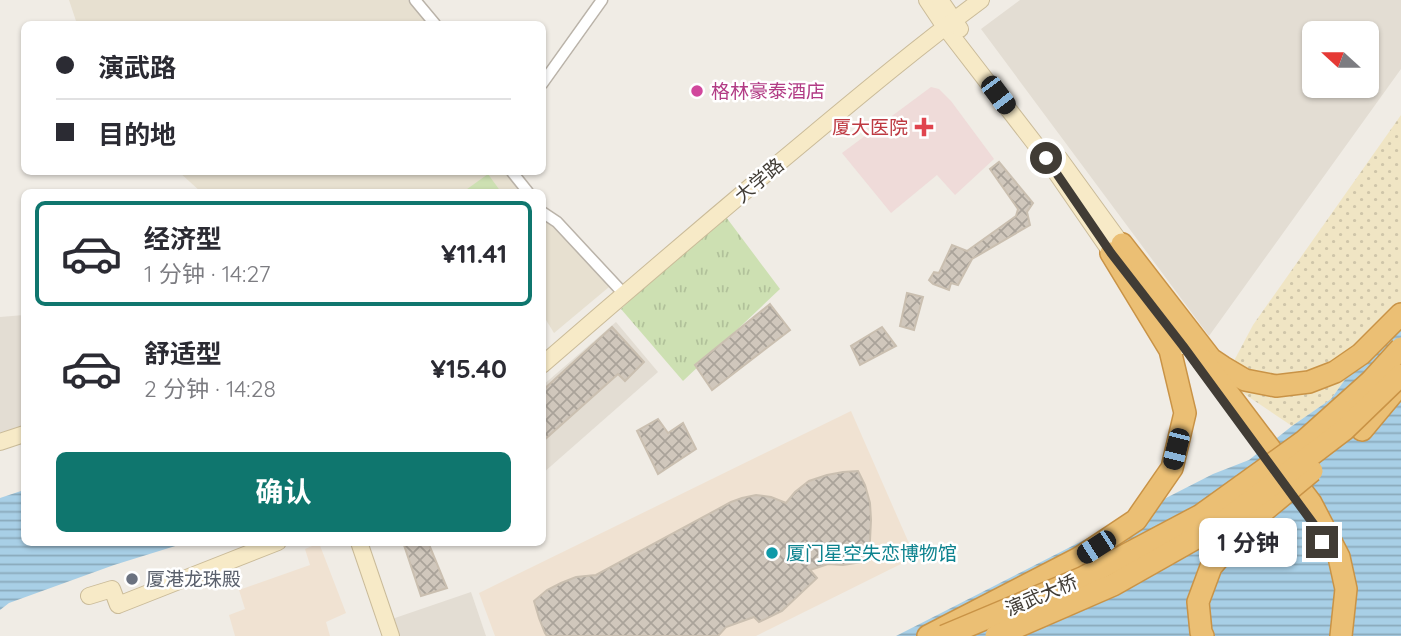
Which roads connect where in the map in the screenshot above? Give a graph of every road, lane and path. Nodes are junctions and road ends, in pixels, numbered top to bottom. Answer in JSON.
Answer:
{"nodes":[{"id":1,"x":415,"y":0,"type":"edge"},
{"id":2,"x":602,"y":0,"type":"edge"},
{"id":3,"x":927,"y":0,"type":"edge"},
{"id":4,"x":940,"y":0,"type":"edge"},
{"id":5,"x":981,"y":0,"type":"edge"},
{"id":6,"x":432,"y":21,"type":"edge"},
{"id":7,"x":949,"y":24,"type":"junction"},
{"id":8,"x":546,"y":78,"type":"edge"},
{"id":9,"x":514,"y":175,"type":"edge"},
{"id":10,"x":526,"y":189,"type":"edge"},
{"id":11,"x":546,"y":215,"type":"edge"},
{"id":12,"x":1116,"y":248,"type":"joint"},
{"id":13,"x":624,"y":294,"type":"junction"},
{"id":14,"x":1401,"y":314,"type":"edge"},
{"id":15,"x":1184,"y":344,"type":"junction"},
{"id":16,"x":1401,"y":348,"type":"edge"},
{"id":17,"x":546,"y":362,"type":"edge"},
{"id":18,"x":1401,"y":375,"type":"edge"},
{"id":19,"x":1401,"y":384,"type":"edge"},
{"id":20,"x":21,"y":434,"type":"edge"},
{"id":21,"x":0,"y":442,"type":"edge"},
{"id":22,"x":268,"y":546,"type":"edge"},
{"id":23,"x":360,"y":546,"type":"edge"},
{"id":24,"x":89,"y":596,"type":"dead end"},
{"id":25,"x":391,"y":636,"type":"edge"},
{"id":26,"x":928,"y":636,"type":"edge"},
{"id":27,"x":944,"y":636,"type":"edge"},
{"id":28,"x":996,"y":636,"type":"edge"},
{"id":29,"x":1203,"y":636,"type":"edge"},
{"id":30,"x":1329,"y":636,"type":"edge"},
{"id":31,"x":1341,"y":636,"type":"edge"}],
"edges":[{"from":1,"to":6,"type":"street"},
{"from":2,"to":8,"type":"street"},
{"from":3,"to":7,"type":"street"},
{"from":4,"to":7,"type":"street"},
{"from":5,"to":7,"type":"street","name":"大学路"},
{"from":7,"to":12,"type":"street"},
{"from":7,"to":13,"type":"street","name":"大学路"},
{"from":9,"to":10,"type":"street"},
{"from":11,"to":13,"type":"street"},
{"from":12,"to":15,"type":"highway"},
{"from":13,"to":17,"type":"street","name":"大学路"},
{"from":14,"to":15,"type":"highway"},
{"from":15,"to":26,"type":"highway"},
{"from":15,"to":30,"type":"highway","bridge":true},
{"from":15,"to":31,"type":"highway","bridge":true},
{"from":16,"to":27,"type":"highway","name":"演武大桥","bridge":true},
{"from":18,"to":28,"type":"highway","name":"演武大桥","bridge":true},
{"from":19,"to":29,"type":"highway","bridge":true},
{"from":20,"to":21,"type":"street"},
{"from":22,"to":24,"type":"street"},
{"from":23,"to":25,"type":"street"}]}
